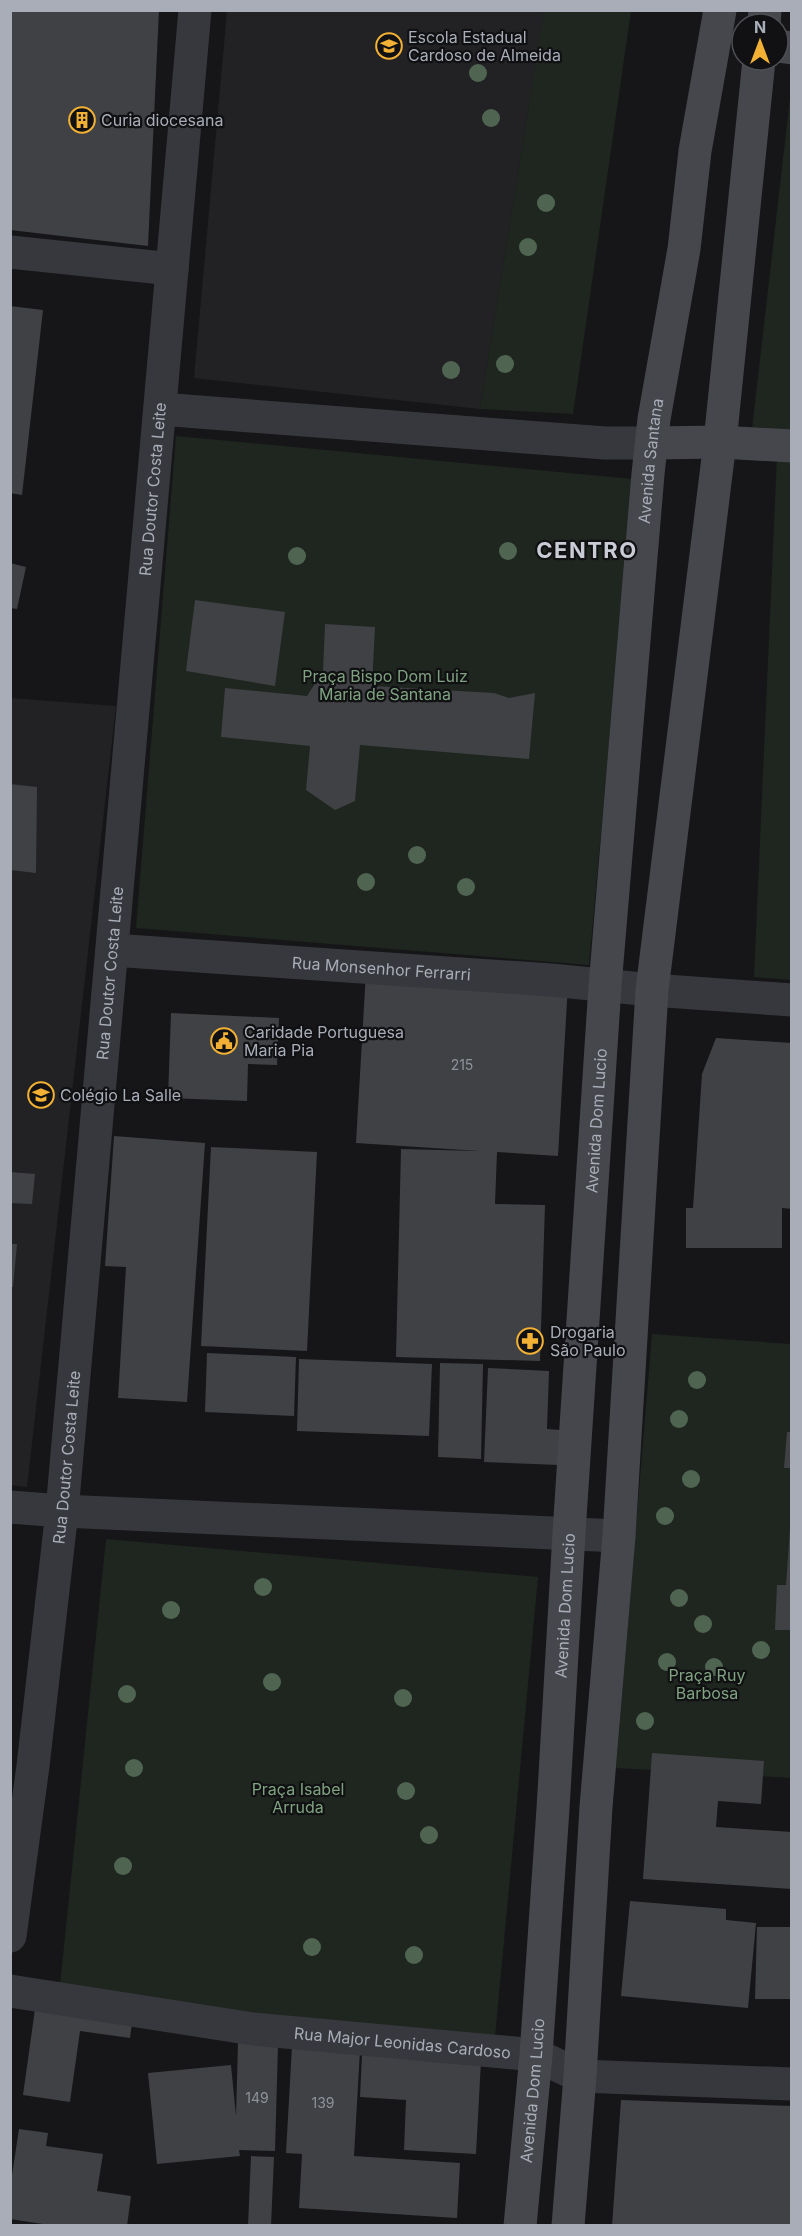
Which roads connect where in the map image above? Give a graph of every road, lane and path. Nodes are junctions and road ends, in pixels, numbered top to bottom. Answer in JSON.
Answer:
{"nodes":[{"id":1,"x":195,"y":10,"type":"edge"},
{"id":2,"x":720,"y":10,"type":"edge"},
{"id":3,"x":728,"y":45,"type":"edge"},
{"id":4,"x":758,"y":72,"type":"edge"},
{"id":5,"x":10,"y":252,"type":"edge"},
{"id":6,"x":172,"y":269,"type":"junction"},
{"id":7,"x":160,"y":409,"type":"junction"},
{"id":8,"x":720,"y":442,"type":"junction"},
{"id":9,"x":652,"y":443,"type":"junction"},
{"id":10,"x":792,"y":446,"type":"edge"},
{"id":11,"x":112,"y":950,"type":"junction"},
{"id":12,"x":606,"y":986,"type":"junction"},
{"id":13,"x":651,"y":990,"type":"junction"},
{"id":14,"x":792,"y":1000,"type":"edge"},
{"id":15,"x":10,"y":1507,"type":"edge"},
{"id":16,"x":62,"y":1511,"type":"junction"},
{"id":17,"x":569,"y":1533,"type":"junction"},
{"id":18,"x":619,"y":1536,"type":"junction"},
{"id":19,"x":10,"y":1936,"type":"edge"},
{"id":20,"x":10,"y":1990,"type":"edge"},
{"id":21,"x":536,"y":2055,"type":"junction"},
{"id":22,"x":580,"y":2076,"type":"junction"},
{"id":23,"x":792,"y":2084,"type":"edge"},
{"id":24,"x":520,"y":2226,"type":"edge"},
{"id":25,"x":568,"y":2226,"type":"edge"}],
"edges":[{"from":1,"to":6,"type":"street","name":"Rua Doutor Costa Leite"},
{"from":2,"to":3,"type":"main road","name":"Avenida Santana"},
{"from":3,"to":9,"type":"main road","name":"Avenida Santana"},
{"from":4,"to":8,"type":"main road"},
{"from":5,"to":6,"type":"street"},
{"from":6,"to":7,"type":"street","name":"Rua Doutor Costa Leite"},
{"from":7,"to":9,"type":"street"},
{"from":7,"to":11,"type":"street","name":"Rua Doutor Costa Leite"},
{"from":8,"to":9,"type":"main road"},
{"from":8,"to":10,"type":"main road"},
{"from":8,"to":13,"type":"main road"},
{"from":9,"to":12,"type":"main road","name":"Avenida Santana"},
{"from":11,"to":12,"type":"street","name":"Rua Monsenhor Ferrarri"},
{"from":11,"to":16,"type":"street","name":"Rua Doutor Costa Leite"},
{"from":12,"to":13,"type":"street","name":"Rua Monsenhor Ferrarri"},
{"from":12,"to":17,"type":"main road","name":"Avenida Dom Lucio"},
{"from":13,"to":14,"type":"street"},
{"from":13,"to":18,"type":"main road"},
{"from":15,"to":16,"type":"street"},
{"from":16,"to":17,"type":"street"},
{"from":16,"to":19,"type":"street","name":"Rua Doutor Costa Leite"},
{"from":17,"to":18,"type":"street"},
{"from":17,"to":21,"type":"main road","name":"Avenida Dom Lucio"},
{"from":18,"to":22,"type":"main road"},
{"from":20,"to":21,"type":"street","name":"Rua Major Leonidas Cardoso"},
{"from":21,"to":22,"type":"street","name":"Rua Major Leonidas Cardoso"},
{"from":21,"to":24,"type":"main road","name":"Avenida Dom Lucio"},
{"from":22,"to":23,"type":"street","name":"Rua Major Leonidas Cardoso"},
{"from":22,"to":25,"type":"main road"}]}
